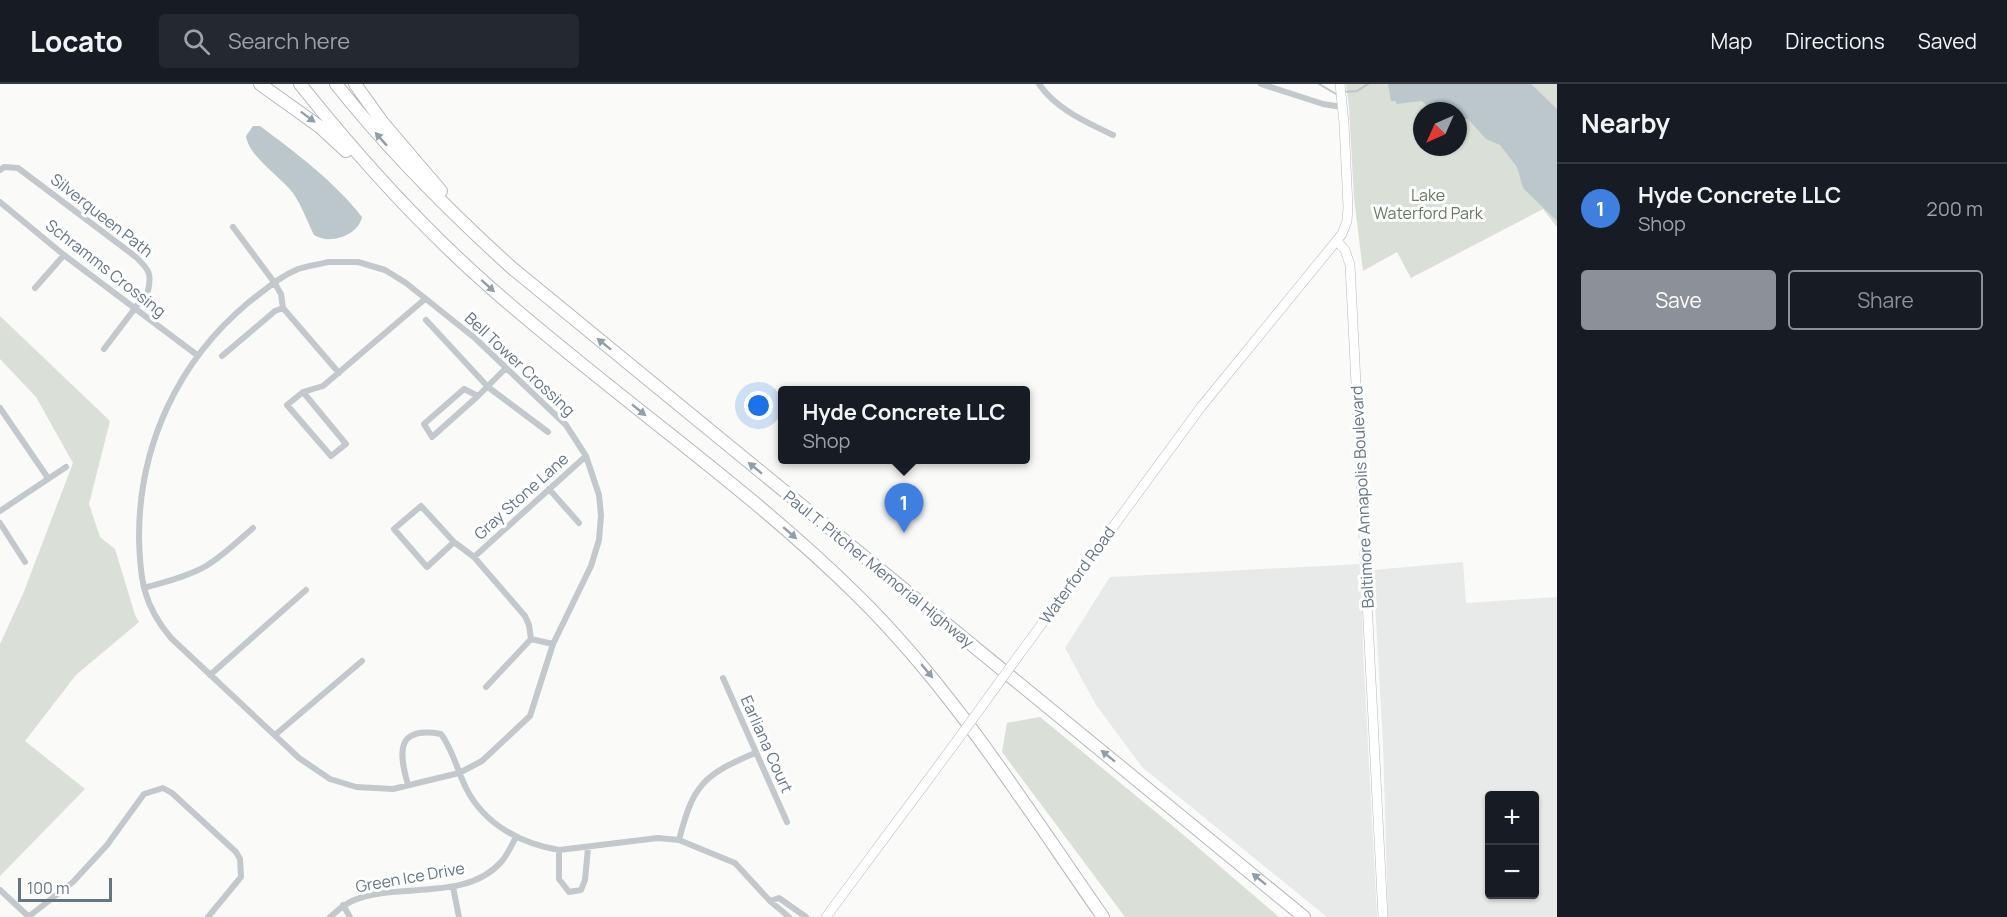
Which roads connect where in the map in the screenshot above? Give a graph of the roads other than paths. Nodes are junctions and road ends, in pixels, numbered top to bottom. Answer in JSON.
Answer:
{"nodes":[{"id":1,"x":260,"y":84,"type":"edge"},
{"id":2,"x":300,"y":84,"type":"edge"},
{"id":3,"x":336,"y":84,"type":"edge"},
{"id":4,"x":355,"y":84,"type":"edge"},
{"id":5,"x":1039,"y":84,"type":"edge"},
{"id":6,"x":1261,"y":84,"type":"edge"},
{"id":7,"x":1340,"y":84,"type":"edge"},
{"id":8,"x":1342,"y":107,"type":"junction"},
{"id":9,"x":1113,"y":135,"type":"dead end"},
{"id":10,"x":0,"y":170,"type":"edge"},
{"id":11,"x":0,"y":202,"type":"edge"},
{"id":12,"x":234,"y":226,"type":"dead end"},
{"id":13,"x":466,"y":226,"type":"junction"},
{"id":14,"x":426,"y":228,"type":"junction"},
{"id":15,"x":1337,"y":241,"type":"junction"},
{"id":16,"x":64,"y":255,"type":"junction"},
{"id":17,"x":274,"y":282,"type":"junction"},
{"id":18,"x":35,"y":288,"type":"dead end"},
{"id":19,"x":425,"y":299,"type":"junction"},
{"id":20,"x":284,"y":308,"type":"junction"},
{"id":21,"x":136,"y":309,"type":"junction"},
{"id":22,"x":426,"y":320,"type":"dead end"},
{"id":23,"x":104,"y":350,"type":"dead end"},
{"id":24,"x":197,"y":355,"type":"junction"},
{"id":25,"x":222,"y":356,"type":"dead end"},
{"id":26,"x":506,"y":368,"type":"junction"},
{"id":27,"x":339,"y":373,"type":"junction"},
{"id":28,"x":488,"y":387,"type":"junction"},
{"id":29,"x":303,"y":392,"type":"junction"},
{"id":30,"x":478,"y":396,"type":"junction"},
{"id":31,"x":0,"y":408,"type":"edge"},
{"id":32,"x":548,"y":432,"type":"dead end"},
{"id":33,"x":586,"y":456,"type":"junction"},
{"id":34,"x":66,"y":467,"type":"dead end"},
{"id":35,"x":48,"y":478,"type":"junction"},
{"id":36,"x":549,"y":489,"type":"junction"},
{"id":37,"x":0,"y":511,"type":"edge"},
{"id":38,"x":0,"y":523,"type":"edge"},
{"id":39,"x":579,"y":523,"type":"dead end"},
{"id":40,"x":253,"y":528,"type":"dead end"},
{"id":41,"x":454,"y":542,"type":"junction"},
{"id":42,"x":474,"y":557,"type":"junction"},
{"id":43,"x":26,"y":562,"type":"dead end"},
{"id":44,"x":144,"y":588,"type":"junction"},
{"id":45,"x":306,"y":590,"type":"dead end"},
{"id":46,"x":531,"y":639,"type":"junction"},
{"id":47,"x":553,"y":644,"type":"junction"},
{"id":48,"x":362,"y":661,"type":"dead end"},
{"id":49,"x":210,"y":675,"type":"junction"},
{"id":50,"x":723,"y":678,"type":"dead end"},
{"id":51,"x":486,"y":687,"type":"dead end"},
{"id":52,"x":275,"y":735,"type":"junction"},
{"id":53,"x":755,"y":753,"type":"junction"},
{"id":54,"x":459,"y":773,"type":"junction"},
{"id":55,"x":408,"y":785,"type":"junction"},
{"id":56,"x":787,"y":822,"type":"dead end"},
{"id":57,"x":516,"y":837,"type":"junction"},
{"id":58,"x":680,"y":840,"type":"junction"},
{"id":59,"x":588,"y":848,"type":"junction"},
{"id":60,"x":559,"y":850,"type":"junction"},
{"id":61,"x":5,"y":883,"type":"dead end"},
{"id":62,"x":453,"y":887,"type":"junction"},
{"id":63,"x":0,"y":890,"type":"edge"},
{"id":64,"x":770,"y":901,"type":"junction"},
{"id":65,"x":343,"y":906,"type":"junction"},
{"id":66,"x":28,"y":917,"type":"edge"},
{"id":67,"x":208,"y":917,"type":"edge"},
{"id":68,"x":330,"y":917,"type":"edge"},
{"id":69,"x":350,"y":917,"type":"edge"},
{"id":70,"x":459,"y":917,"type":"edge"},
{"id":71,"x":789,"y":917,"type":"edge"},
{"id":72,"x":806,"y":917,"type":"edge"},
{"id":73,"x":826,"y":917,"type":"edge"},
{"id":74,"x":1103,"y":917,"type":"edge"},
{"id":75,"x":1304,"y":917,"type":"edge"},
{"id":76,"x":1383,"y":917,"type":"edge"}],
"edges":[{"from":1,"to":14,"type":"highway","one_way":true},
{"from":2,"to":14,"type":"highway","name":"Paul T. Pitcher Memorial Highway"},
{"from":13,"to":3,"type":"highway","name":"Paul T. Pitcher Memorial Highway","one_way":true},
{"from":4,"to":13,"type":"highway"},
{"from":5,"to":9,"type":"street"},
{"from":6,"to":8,"type":"street"},
{"from":7,"to":8,"type":"main road"},
{"from":8,"to":15,"type":"main road"},
{"from":10,"to":21,"type":"street","name":"Silverqueen Path"},
{"from":11,"to":16,"type":"street","name":"Schramms Crossing"},
{"from":12,"to":17,"type":"street"},
{"from":75,"to":13,"type":"highway","name":"Paul T. Pitcher Memorial Highway","one_way":true},
{"from":14,"to":74,"type":"highway","name":"Paul T. Pitcher Memorial Highway","one_way":true},
{"from":15,"to":73,"type":"main road","name":"Waterford Road","bridge":true},
{"from":15,"to":76,"type":"main road","name":"Baltimore Annapolis Boulevard"},
{"from":16,"to":18,"type":"street"},
{"from":16,"to":21,"type":"street","name":"Schramms Crossing"},
{"from":17,"to":19,"type":"street","name":"Bell Tower Crossing"},
{"from":17,"to":20,"type":"street"},
{"from":17,"to":24,"type":"street","name":"Bell Tower Crossing"},
{"from":19,"to":26,"type":"street","name":"Bell Tower Crossing"},
{"from":19,"to":27,"type":"street"},
{"from":20,"to":25,"type":"street"},
{"from":20,"to":27,"type":"street"},
{"from":21,"to":23,"type":"street"},
{"from":21,"to":24,"type":"street","name":"Schramms Crossing"},
{"from":22,"to":28,"type":"street"},
{"from":24,"to":44,"type":"street","name":"Bell Tower Crossing"},
{"from":26,"to":28,"type":"street"},
{"from":26,"to":33,"type":"street","name":"Bell Tower Crossing"},
{"from":27,"to":29,"type":"street"},
{"from":28,"to":30,"type":"street"},
{"from":28,"to":32,"type":"street"},
{"from":29,"to":29,"type":"street"},
{"from":30,"to":30,"type":"street"},
{"from":31,"to":35,"type":"street"},
{"from":33,"to":36,"type":"street","name":"Gray Stone Lane"},
{"from":33,"to":47,"type":"street","name":"Bell Tower Crossing"},
{"from":34,"to":35,"type":"street"},
{"from":35,"to":37,"type":"street"},
{"from":36,"to":39,"type":"street"},
{"from":36,"to":42,"type":"street","name":"Gray Stone Lane"},
{"from":38,"to":43,"type":"street"},
{"from":40,"to":44,"type":"street"},
{"from":41,"to":41,"type":"street"},
{"from":41,"to":42,"type":"street"},
{"from":42,"to":46,"type":"street"},
{"from":44,"to":49,"type":"street","name":"Bell Tower Crossing"},
{"from":45,"to":49,"type":"street"},
{"from":46,"to":47,"type":"street"},
{"from":46,"to":51,"type":"street"},
{"from":47,"to":54,"type":"street","name":"Bell Tower Crossing"},
{"from":48,"to":52,"type":"street"},
{"from":49,"to":52,"type":"street","name":"Bell Tower Crossing"},
{"from":50,"to":53,"type":"street","name":"Earliana Court"},
{"from":52,"to":55,"type":"street","name":"Bell Tower Crossing"},
{"from":53,"to":56,"type":"street","name":"Earliana Court"},
{"from":53,"to":58,"type":"street"},
{"from":54,"to":55,"type":"street","name":"Bell Tower Crossing"},
{"from":54,"to":55,"type":"street"},
{"from":54,"to":57,"type":"street"},
{"from":57,"to":60,"type":"street"},
{"from":57,"to":62,"type":"street","name":"Green Ice Drive"},
{"from":58,"to":59,"type":"street"},
{"from":58,"to":64,"type":"street"},
{"from":59,"to":60,"type":"street"},
{"from":59,"to":60,"type":"street"},
{"from":61,"to":63,"type":"street"},
{"from":62,"to":65,"type":"street","name":"Green Ice Drive"},
{"from":62,"to":70,"type":"street"},
{"from":63,"to":66,"type":"street"},
{"from":64,"to":71,"type":"street"},
{"from":64,"to":72,"type":"street"},
{"from":65,"to":68,"type":"street","name":"Green Ice Drive"},
{"from":65,"to":69,"type":"street"},
{"from":66,"to":67,"type":"street"}]}
